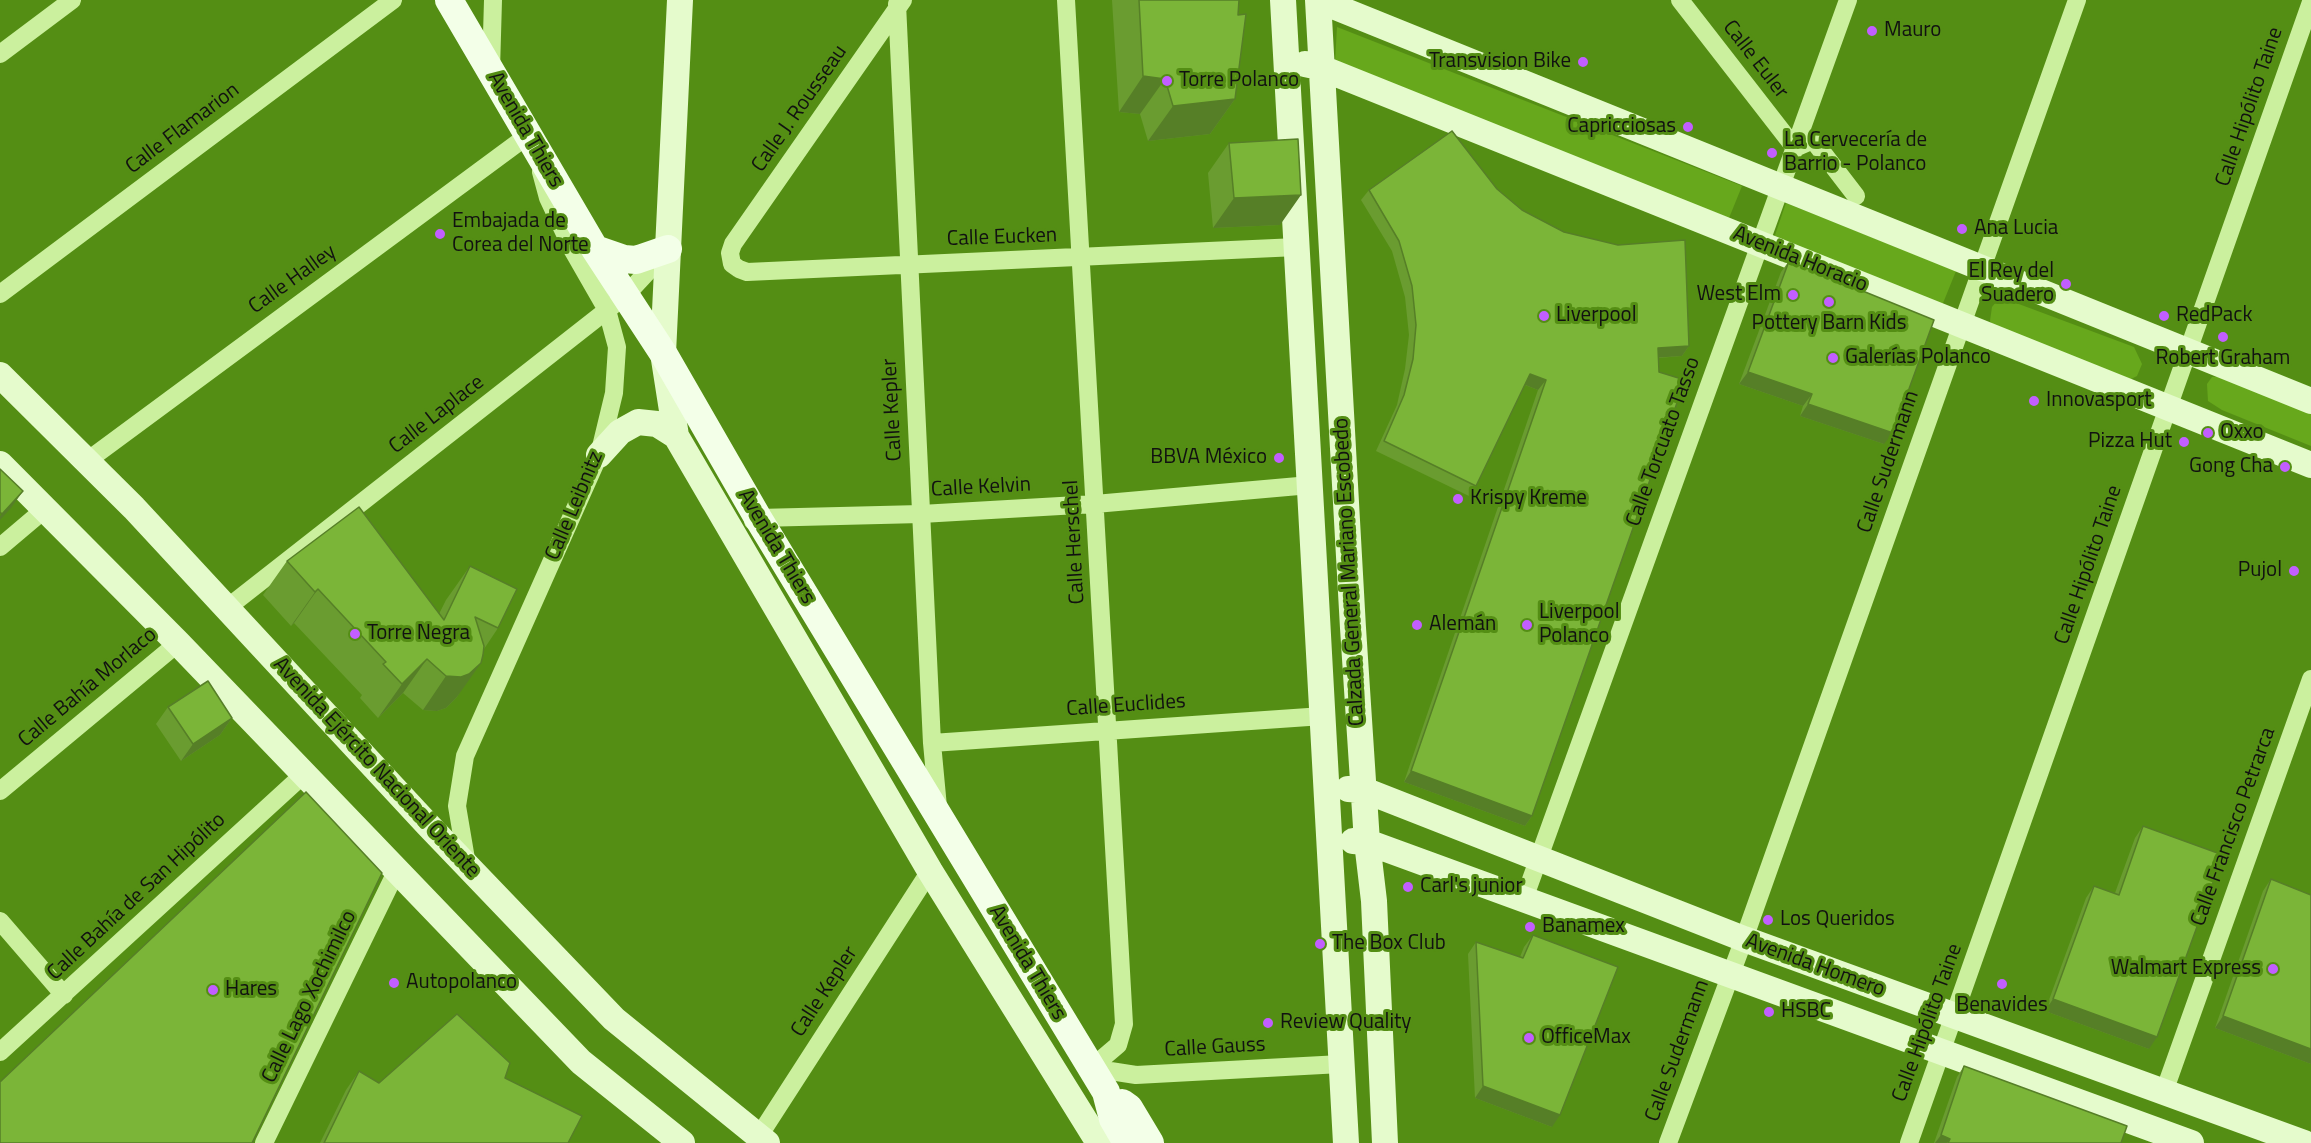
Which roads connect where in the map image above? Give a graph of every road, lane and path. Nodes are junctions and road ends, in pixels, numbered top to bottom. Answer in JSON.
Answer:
{"nodes":[{"id":1,"x":72,"y":0,"type":"edge"},
{"id":2,"x":393,"y":0,"type":"edge"},
{"id":3,"x":449,"y":0,"type":"edge"},
{"id":4,"x":493,"y":0,"type":"edge"},
{"id":5,"x":680,"y":0,"type":"edge"},
{"id":6,"x":1066,"y":0,"type":"edge"},
{"id":7,"x":1283,"y":0,"type":"edge"},
{"id":8,"x":1318,"y":0,"type":"edge"},
{"id":9,"x":1680,"y":0,"type":"edge"},
{"id":10,"x":1848,"y":0,"type":"edge"},
{"id":11,"x":2077,"y":0,"type":"edge"},
{"id":12,"x":2311,"y":2,"type":"edge"},
{"id":13,"x":899,"y":3,"type":"edge"},
{"id":14,"x":0,"y":54,"type":"edge"},
{"id":15,"x":1287,"y":60,"type":"junction"},
{"id":16,"x":1320,"y":67,"type":"junction"},
{"id":17,"x":491,"y":72,"type":"junction"},
{"id":18,"x":531,"y":142,"type":"junction"},
{"id":19,"x":1795,"y":148,"type":"junction"},
{"id":20,"x":1779,"y":186,"type":"junction"},
{"id":21,"x":1856,"y":196,"type":"dead end"},
{"id":22,"x":1759,"y":243,"type":"junction"},
{"id":23,"x":733,"y":244,"type":"joint"},
{"id":24,"x":1297,"y":247,"type":"junction"},
{"id":25,"x":595,"y":249,"type":"junction"},
{"id":26,"x":668,"y":249,"type":"junction"},
{"id":27,"x":1081,"y":257,"type":"junction"},
{"id":28,"x":908,"y":265,"type":"junction"},
{"id":29,"x":1982,"y":268,"type":"junction"},
{"id":30,"x":0,"y":294,"type":"edge"},
{"id":31,"x":616,"y":303,"type":"junction"},
{"id":32,"x":1961,"y":325,"type":"junction"},
{"id":33,"x":2188,"y":352,"type":"junction"},
{"id":34,"x":663,"y":353,"type":"junction"},
{"id":35,"x":0,"y":375,"type":"edge"},
{"id":36,"x":2311,"y":401,"type":"edge"},
{"id":37,"x":2168,"y":408,"type":"junction"},
{"id":38,"x":676,"y":436,"type":"junction"},
{"id":39,"x":599,"y":455,"type":"junction"},
{"id":40,"x":87,"y":461,"type":"junction"},
{"id":41,"x":0,"y":464,"type":"edge"},
{"id":42,"x":2311,"y":465,"type":"edge"},
{"id":43,"x":1310,"y":485,"type":"junction"},
{"id":44,"x":1095,"y":504,"type":"junction"},
{"id":45,"x":45,"y":509,"type":"junction"},
{"id":46,"x":921,"y":514,"type":"junction"},
{"id":47,"x":758,"y":518,"type":"junction"},
{"id":48,"x":730,"y":533,"type":"junction"},
{"id":49,"x":0,"y":547,"type":"edge"},
{"id":50,"x":227,"y":608,"type":"junction"},
{"id":51,"x":178,"y":643,"type":"junction"},
{"id":52,"x":2311,"y":679,"type":"edge"},
{"id":53,"x":1323,"y":716,"type":"junction"},
{"id":54,"x":1109,"y":729,"type":"junction"},
{"id":55,"x":932,"y":743,"type":"junction"},
{"id":56,"x":303,"y":775,"type":"junction"},
{"id":57,"x":1328,"y":788,"type":"junction"},
{"id":58,"x":1364,"y":790,"type":"junction"},
{"id":59,"x":0,"y":791,"type":"edge"},
{"id":60,"x":939,"y":818,"type":"junction"},
{"id":61,"x":1331,"y":840,"type":"junction"},
{"id":62,"x":1367,"y":842,"type":"junction"},
{"id":63,"x":1539,"y":857,"type":"junction"},
{"id":64,"x":467,"y":865,"type":"junction"},
{"id":65,"x":397,"y":870,"type":"junction"},
{"id":66,"x":930,"y":872,"type":"junction"},
{"id":67,"x":1524,"y":899,"type":"junction"},
{"id":68,"x":0,"y":921,"type":"edge"},
{"id":69,"x":1744,"y":939,"type":"junction"},
{"id":70,"x":1731,"y":975,"type":"junction"},
{"id":71,"x":64,"y":995,"type":"junction"},
{"id":72,"x":1955,"y":1018,"type":"junction"},
{"id":73,"x":0,"y":1052,"type":"edge"},
{"id":74,"x":1941,"y":1052,"type":"junction"},
{"id":75,"x":1341,"y":1064,"type":"junction"},
{"id":76,"x":1098,"y":1080,"type":"junction"},
{"id":77,"x":2164,"y":1092,"type":"junction"},
{"id":78,"x":2149,"y":1136,"type":"edge"},
{"id":79,"x":763,"y":1140,"type":"edge"},
{"id":80,"x":264,"y":1143,"type":"edge"},
{"id":81,"x":682,"y":1143,"type":"edge"},
{"id":82,"x":1099,"y":1143,"type":"edge"},
{"id":83,"x":1127,"y":1143,"type":"edge"},
{"id":84,"x":1150,"y":1143,"type":"edge"},
{"id":85,"x":1346,"y":1143,"type":"edge"},
{"id":86,"x":1385,"y":1143,"type":"edge"},
{"id":87,"x":1668,"y":1143,"type":"edge"},
{"id":88,"x":1909,"y":1143,"type":"edge"},
{"id":89,"x":2191,"y":1143,"type":"edge"},
{"id":90,"x":2304,"y":1143,"type":"edge"}],
"edges":[{"from":1,"to":14,"type":"street"},
{"from":2,"to":30,"type":"street","name":"Calle Flamarion"},
{"from":3,"to":17,"type":"main road","name":"Avenida Thiers"},
{"from":4,"to":17,"type":"street"},
{"from":5,"to":26,"type":"street"},
{"from":6,"to":27,"type":"street","name":"Calle Herschel"},
{"from":7,"to":15,"type":"street","name":"Calzada General Mariano Escobedo"},
{"from":8,"to":16,"type":"street","name":"Calzada General Mariano Escobedo"},
{"from":8,"to":20,"type":"street"},
{"from":9,"to":19,"type":"street","name":"Calle Euler"},
{"from":10,"to":19,"type":"street","name":"Calle Torcuato Tasso"},
{"from":11,"to":29,"type":"street","name":"Calle Sudermann"},
{"from":12,"to":33,"type":"street","name":"Calle Hipólito Taine"},
{"from":13,"to":23,"type":"street","name":"Calle J. Rousseau"},
{"from":13,"to":28,"type":"street","name":"Calle Kepler"},
{"from":15,"to":16,"type":"street","name":"Avenida Horacio"},
{"from":15,"to":24,"type":"street","name":"Calzada General Mariano Escobedo"},
{"from":16,"to":22,"type":"street","name":"Avenida Horacio"},
{"from":16,"to":58,"type":"street","name":"Calzada General Mariano Escobedo"},
{"from":17,"to":18,"type":"main road","name":"Avenida Thiers"},
{"from":18,"to":25,"type":"main road","name":"Avenida Thiers"},
{"from":18,"to":31,"type":"street","name":"Calle Leibnitz"},
{"from":18,"to":40,"type":"street","name":"Calle Halley"},
{"from":19,"to":20,"type":"street","name":"Calle Torcuato Tasso"},
{"from":19,"to":21,"type":"street"},
{"from":20,"to":22,"type":"street","name":"Calle Torcuato Tasso"},
{"from":20,"to":29,"type":"street"},
{"from":22,"to":32,"type":"street","name":"Avenida Horacio"},
{"from":22,"to":63,"type":"street","name":"Calle Torcuato Tasso"},
{"from":23,"to":28,"type":"street","name":"Calle Eucken"},
{"from":24,"to":27,"type":"street","name":"Calle Eucken"},
{"from":24,"to":43,"type":"street","name":"Calzada General Mariano Escobedo"},
{"from":25,"to":26,"type":"main road"},
{"from":25,"to":31,"type":"main road","name":"Avenida Thiers"},
{"from":26,"to":31,"type":"street","name":"Calle Laplace"},
{"from":26,"to":34,"type":"street"},
{"from":27,"to":28,"type":"street","name":"Calle Eucken"},
{"from":27,"to":44,"type":"street","name":"Calle Herschel"},
{"from":28,"to":46,"type":"street","name":"Calle Kepler"},
{"from":29,"to":32,"type":"street","name":"Calle Sudermann"},
{"from":29,"to":33,"type":"street"},
{"from":31,"to":34,"type":"main road","name":"Avenida Thiers"},
{"from":31,"to":39,"type":"street","name":"Calle Leibnitz"},
{"from":31,"to":50,"type":"street","name":"Calle Laplace"},
{"from":32,"to":37,"type":"street","name":"Avenida Horacio"},
{"from":32,"to":69,"type":"street","name":"Calle Sudermann"},
{"from":33,"to":36,"type":"street"},
{"from":33,"to":37,"type":"street","name":"Calle Hipólito Taine"},
{"from":34,"to":38,"type":"street"},
{"from":34,"to":47,"type":"main road","name":"Avenida Thiers"},
{"from":35,"to":40,"type":"street","name":"Avenida Ejército Nacional Oriente"},
{"from":37,"to":42,"type":"street","name":"Avenida Horacio"},
{"from":37,"to":72,"type":"street","name":"Calle Hipólito Taine"},
{"from":38,"to":39,"type":"street"},
{"from":38,"to":48,"type":"street","name":"Avenida Thiers"},
{"from":39,"to":64,"type":"street","name":"Calle Leibnitz"},
{"from":40,"to":50,"type":"street","name":"Avenida Ejército Nacional Oriente"},
{"from":41,"to":45,"type":"street"},
{"from":43,"to":44,"type":"street","name":"Calle Kelvin"},
{"from":43,"to":53,"type":"street","name":"Calzada General Mariano Escobedo"},
{"from":44,"to":46,"type":"street","name":"Calle Kelvin"},
{"from":44,"to":54,"type":"street","name":"Calle Herschel"},
{"from":45,"to":49,"type":"street"},
{"from":45,"to":51,"type":"street"},
{"from":46,"to":47,"type":"street","name":"Calle Kelvin"},
{"from":46,"to":55,"type":"street","name":"Calle Kepler"},
{"from":47,"to":48,"type":"street","name":"Calle Kelvin"},
{"from":47,"to":60,"type":"main road","name":"Avenida Thiers"},
{"from":48,"to":66,"type":"street","name":"Avenida Thiers"},
{"from":50,"to":64,"type":"street","name":"Avenida Ejército Nacional Oriente"},
{"from":51,"to":56,"type":"street"},
{"from":51,"to":59,"type":"street","name":"Calle Bahía Morlaco"},
{"from":52,"to":77,"type":"street","name":"Calle Francisco Petrarca"},
{"from":53,"to":54,"type":"street","name":"Calle Euclides"},
{"from":53,"to":57,"type":"street","name":"Calzada General Mariano Escobedo"},
{"from":54,"to":55,"type":"street","name":"Calle Euclides"},
{"from":54,"to":76,"type":"street","name":"Calle Herschel"},
{"from":55,"to":60,"type":"street","name":"Calle Kepler"},
{"from":56,"to":65,"type":"street"},
{"from":56,"to":71,"type":"street","name":"Calle Bahía de San Hipólito"},
{"from":57,"to":58,"type":"street","name":"Avenida Homero"},
{"from":57,"to":61,"type":"street","name":"Calzada General Mariano Escobedo"},
{"from":58,"to":62,"type":"street","name":"Calzada General Mariano Escobedo"},
{"from":58,"to":63,"type":"street","name":"Avenida Homero"},
{"from":60,"to":76,"type":"main road","name":"Avenida Thiers"},
{"from":61,"to":62,"type":"street","name":"Avenida Homero"},
{"from":61,"to":75,"type":"street","name":"Calzada General Mariano Escobedo"},
{"from":62,"to":67,"type":"street","name":"Avenida Homero"},
{"from":62,"to":86,"type":"street","name":"Calzada General Mariano Escobedo"},
{"from":63,"to":67,"type":"street","name":"Calle Torcuato Tasso"},
{"from":63,"to":69,"type":"street","name":"Avenida Homero"},
{"from":64,"to":79,"type":"street","name":"Avenida Ejército Nacional Oriente"},
{"from":65,"to":80,"type":"street","name":"Calle Lago Xochimilco"},
{"from":65,"to":81,"type":"street"},
{"from":66,"to":79,"type":"street","name":"Calle Kepler"},
{"from":66,"to":82,"type":"street","name":"Avenida Thiers"},
{"from":67,"to":70,"type":"street","name":"Avenida Homero"},
{"from":68,"to":71,"type":"street"},
{"from":69,"to":70,"type":"street","name":"Calle Sudermann"},
{"from":69,"to":72,"type":"street","name":"Avenida Homero"},
{"from":70,"to":74,"type":"street","name":"Avenida Homero"},
{"from":70,"to":87,"type":"street","name":"Calle Sudermann"},
{"from":71,"to":73,"type":"street","name":"Calle Bahía de San Hipólito"},
{"from":72,"to":74,"type":"street","name":"Calle Hipólito Taine"},
{"from":72,"to":77,"type":"street","name":"Avenida Homero"},
{"from":74,"to":78,"type":"street","name":"Avenida Homero"},
{"from":74,"to":88,"type":"street","name":"Calle Hipólito Taine"},
{"from":75,"to":76,"type":"street","name":"Calle Gauss"},
{"from":75,"to":85,"type":"street","name":"Calzada General Mariano Escobedo"},
{"from":76,"to":83,"type":"main road"},
{"from":76,"to":84,"type":"main road"},
{"from":77,"to":90,"type":"street","name":"Avenida Homero"},
{"from":78,"to":89,"type":"street","name":"Avenida Homero"}]}
